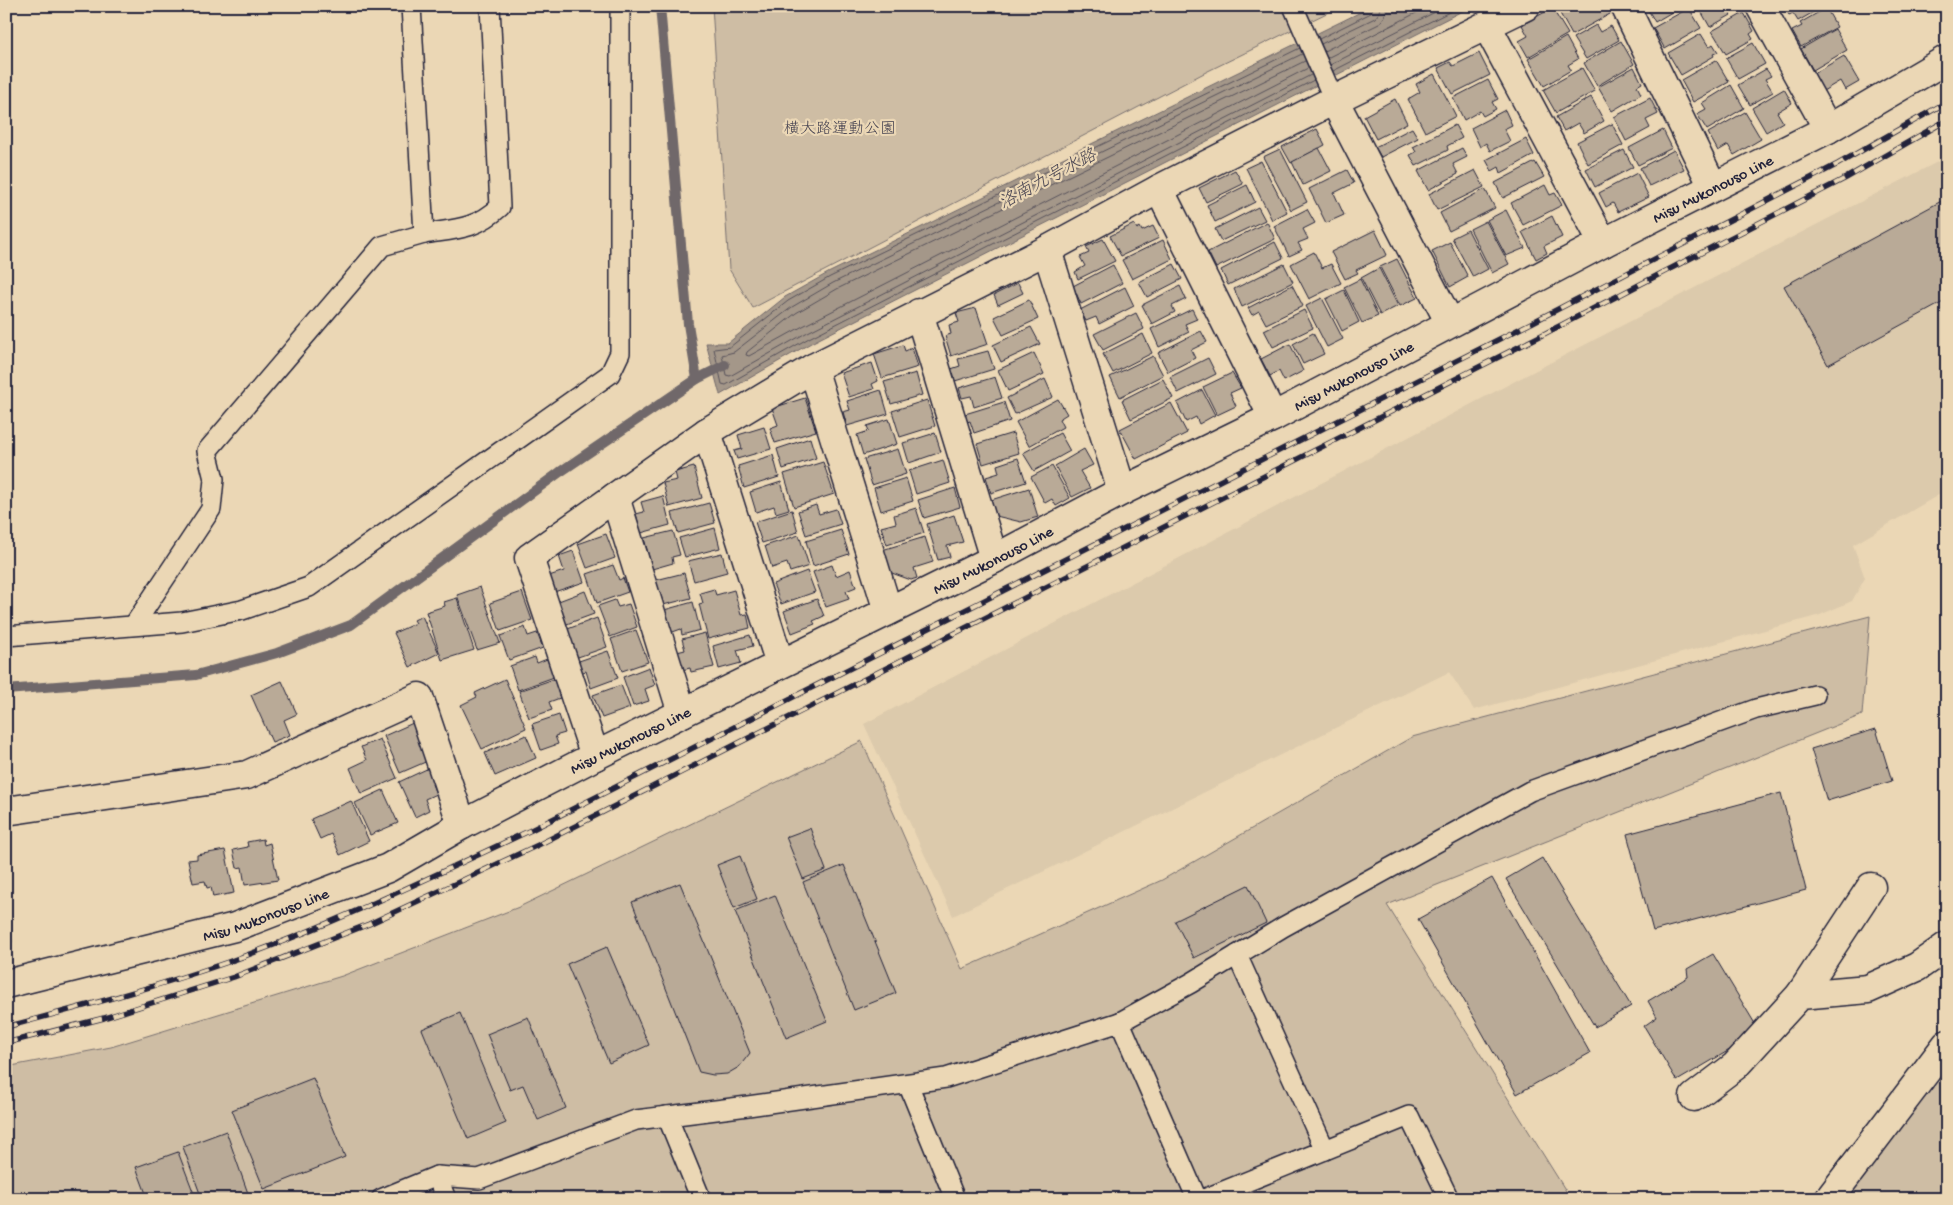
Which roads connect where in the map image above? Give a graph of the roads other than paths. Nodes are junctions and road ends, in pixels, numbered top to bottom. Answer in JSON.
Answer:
{"nodes":[{"id":1,"x":411,"y":6,"type":"edge"},
{"id":2,"x":490,"y":6,"type":"edge"},
{"id":3,"x":620,"y":6,"type":"edge"},
{"id":4,"x":1526,"y":6,"type":"edge"},
{"id":5,"x":1624,"y":6,"type":"edge"},
{"id":6,"x":1760,"y":6,"type":"edge"},
{"id":7,"x":1294,"y":9,"type":"edge"},
{"id":8,"x":1487,"y":26,"type":"junction"},
{"id":9,"x":1947,"y":59,"type":"edge"},
{"id":10,"x":1330,"y":91,"type":"junction"},
{"id":11,"x":1828,"y":129,"type":"junction"},
{"id":12,"x":1713,"y":187,"type":"junction"},
{"id":13,"x":1160,"y":189,"type":"junction"},
{"id":14,"x":424,"y":234,"type":"junction"},
{"id":15,"x":1602,"y":243,"type":"junction"},
{"id":16,"x":1047,"y":250,"type":"junction"},
{"id":17,"x":918,"y":314,"type":"junction"},
{"id":18,"x":1450,"y":323,"type":"junction"},
{"id":19,"x":813,"y":368,"type":"junction"},
{"id":20,"x":1273,"y":417,"type":"junction"},
{"id":21,"x":706,"y":432,"type":"junction"},
{"id":22,"x":1122,"y":491,"type":"junction"},
{"id":23,"x":615,"y":497,"type":"junction"},
{"id":24,"x":994,"y":559,"type":"junction"},
{"id":25,"x":888,"y":611,"type":"junction"},
{"id":26,"x":134,"y":625,"type":"junction"},
{"id":27,"x":6,"y":636,"type":"edge"},
{"id":28,"x":780,"y":664,"type":"junction"},
{"id":29,"x":1816,"y":695,"type":"dead end"},
{"id":30,"x":682,"y":713,"type":"junction"},
{"id":31,"x":595,"y":756,"type":"junction"},
{"id":32,"x":6,"y":810,"type":"edge"},
{"id":33,"x":462,"y":825,"type":"junction"},
{"id":34,"x":1871,"y":887,"type":"dead end"},
{"id":35,"x":1947,"y":946,"type":"edge"},
{"id":36,"x":1237,"y":955,"type":"junction"},
{"id":37,"x":6,"y":984,"type":"edge"},
{"id":38,"x":1800,"y":995,"type":"junction"},
{"id":39,"x":1120,"y":1022,"type":"junction"},
{"id":40,"x":1947,"y":1044,"type":"edge"},
{"id":41,"x":908,"y":1084,"type":"junction"},
{"id":42,"x":1694,"y":1097,"type":"dead end"},
{"id":43,"x":667,"y":1116,"type":"junction"},
{"id":44,"x":1325,"y":1150,"type":"junction"},
{"id":45,"x":437,"y":1176,"type":"junction"},
{"id":46,"x":382,"y":1199,"type":"edge"},
{"id":47,"x":446,"y":1199,"type":"edge"},
{"id":48,"x":701,"y":1199,"type":"edge"},
{"id":49,"x":955,"y":1199,"type":"edge"},
{"id":50,"x":1197,"y":1199,"type":"edge"},
{"id":51,"x":1204,"y":1199,"type":"edge"},
{"id":52,"x":1449,"y":1199,"type":"edge"},
{"id":53,"x":1829,"y":1199,"type":"edge"}],
"edges":[{"from":1,"to":14,"type":"lane"},
{"from":2,"to":14,"type":"lane"},
{"from":3,"to":26,"type":"lane"},
{"from":4,"to":8,"type":"street"},
{"from":5,"to":12,"type":"street"},
{"from":6,"to":11,"type":"street"},
{"from":7,"to":10,"type":"lane"},
{"from":8,"to":10,"type":"street"},
{"from":8,"to":15,"type":"street"},
{"from":9,"to":11,"type":"street","name":"Misu Mukonouso Line"},
{"from":10,"to":13,"type":"street"},
{"from":10,"to":18,"type":"street"},
{"from":11,"to":12,"type":"street","name":"Misu Mukonouso Line"},
{"from":12,"to":15,"type":"street","name":"Misu Mukonouso Line"},
{"from":13,"to":16,"type":"street"},
{"from":13,"to":20,"type":"street"},
{"from":14,"to":26,"type":"lane"},
{"from":15,"to":18,"type":"street","name":"Misu Mukonouso Line"},
{"from":16,"to":17,"type":"street"},
{"from":16,"to":22,"type":"street"},
{"from":17,"to":19,"type":"street"},
{"from":17,"to":24,"type":"street"},
{"from":18,"to":20,"type":"street","name":"Misu Mukonouso Line"},
{"from":19,"to":21,"type":"street"},
{"from":19,"to":25,"type":"street"},
{"from":20,"to":22,"type":"street","name":"Misu Mukonouso Line"},
{"from":21,"to":23,"type":"street"},
{"from":21,"to":28,"type":"street"},
{"from":22,"to":24,"type":"street","name":"Misu Mukonouso Line"},
{"from":23,"to":30,"type":"street"},
{"from":23,"to":31,"type":"street"},
{"from":24,"to":25,"type":"street","name":"Misu Mukonouso Line"},
{"from":25,"to":28,"type":"street","name":"Misu Mukonouso Line"},
{"from":26,"to":27,"type":"lane"},
{"from":28,"to":30,"type":"street","name":"Misu Mukonouso Line"},
{"from":29,"to":36,"type":"lane"},
{"from":30,"to":31,"type":"street","name":"Misu Mukonouso Line"},
{"from":31,"to":33,"type":"street","name":"Misu Mukonouso Line"},
{"from":32,"to":33,"type":"street"},
{"from":33,"to":37,"type":"street","name":"Misu Mukonouso Line"},
{"from":34,"to":38,"type":"street"},
{"from":35,"to":38,"type":"street"},
{"from":36,"to":39,"type":"lane"},
{"from":36,"to":44,"type":"lane"},
{"from":38,"to":42,"type":"street"},
{"from":39,"to":41,"type":"lane"},
{"from":39,"to":50,"type":"lane"},
{"from":40,"to":53,"type":"street"},
{"from":41,"to":43,"type":"lane"},
{"from":41,"to":49,"type":"lane"},
{"from":43,"to":45,"type":"lane"},
{"from":43,"to":48,"type":"lane"},
{"from":44,"to":51,"type":"lane"},
{"from":44,"to":52,"type":"lane"},
{"from":45,"to":46,"type":"lane"},
{"from":45,"to":47,"type":"lane"}]}
